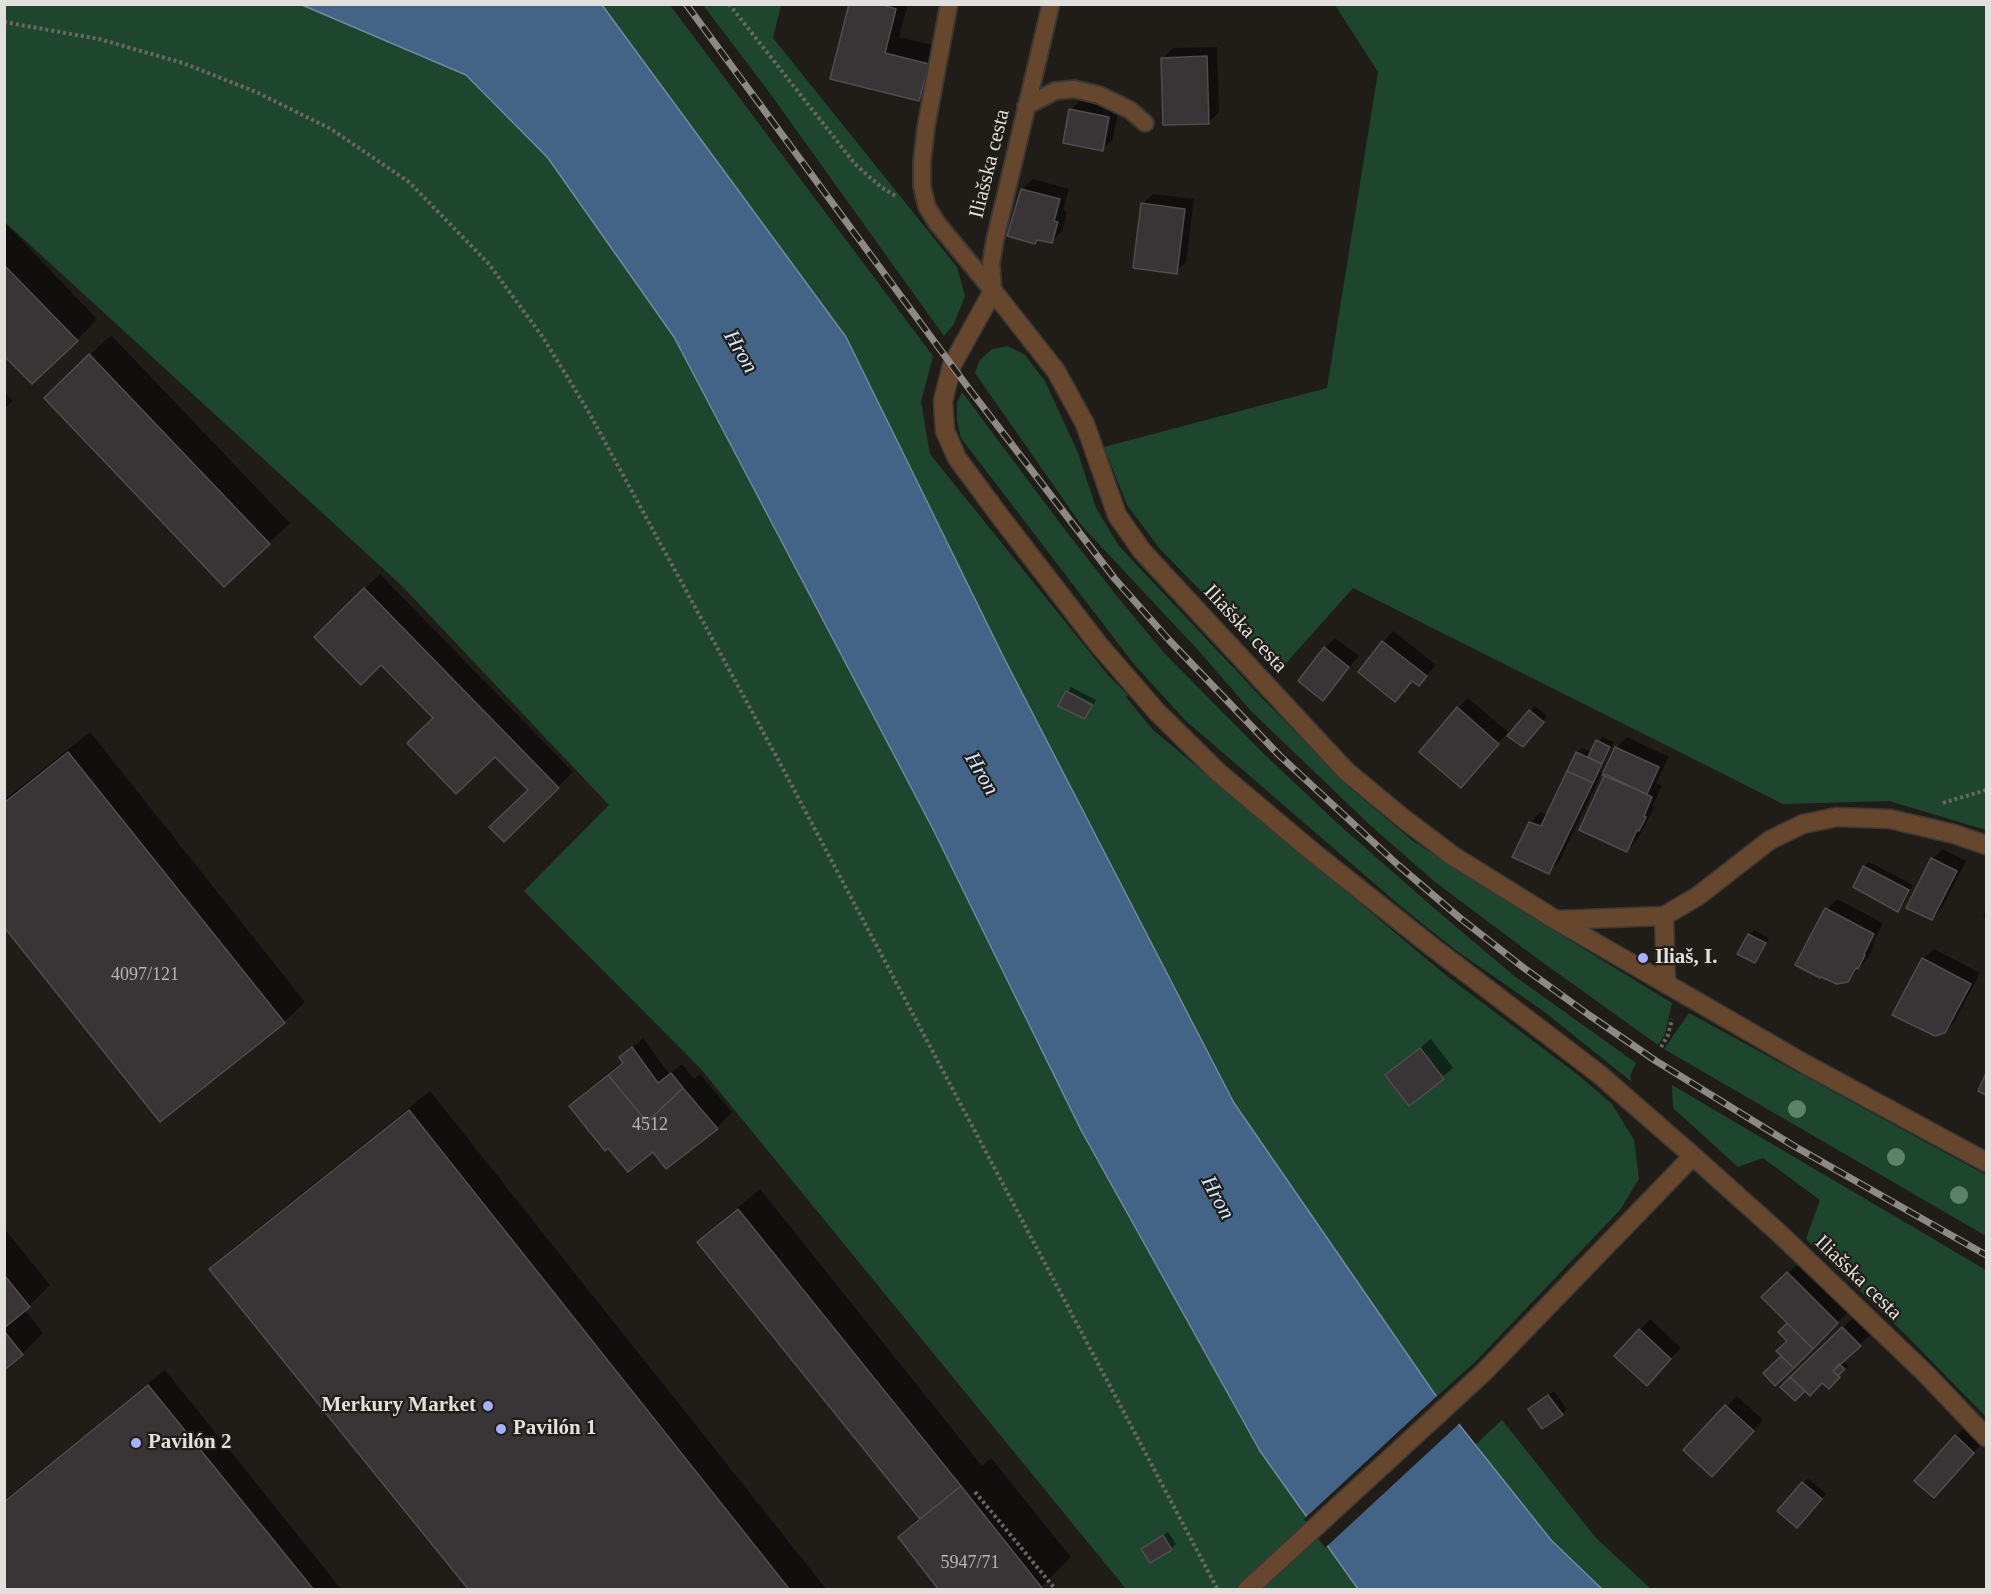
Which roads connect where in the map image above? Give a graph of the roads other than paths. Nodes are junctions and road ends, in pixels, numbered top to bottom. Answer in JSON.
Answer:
{"nodes":[{"id":1,"x":949,"y":4,"type":"edge"},
{"id":2,"x":1051,"y":4,"type":"edge"},
{"id":3,"x":1026,"y":106,"type":"junction"},
{"id":4,"x":1145,"y":123,"type":"dead end"},
{"id":5,"x":993,"y":291,"type":"junction"},
{"id":6,"x":1986,"y":845,"type":"edge"},
{"id":7,"x":1664,"y":916,"type":"junction"},
{"id":8,"x":1556,"y":920,"type":"junction"},
{"id":9,"x":1666,"y":984,"type":"junction"},
{"id":10,"x":1694,"y":1156,"type":"junction"},
{"id":11,"x":1986,"y":1162,"type":"edge"},
{"id":12,"x":1986,"y":1437,"type":"edge"},
{"id":13,"x":1247,"y":1590,"type":"edge"}],
"edges":[{"from":1,"to":5,"type":"lane","name":"Iliašska cesta"},
{"from":2,"to":3,"type":"lane"},
{"from":3,"to":4,"type":"lane","name":"Iliašska cesta"},
{"from":3,"to":5,"type":"lane","name":"Iliašska cesta"},
{"from":5,"to":8,"type":"street","name":"Iliašska cesta"},
{"from":5,"to":10,"type":"street","name":"Iliašska cesta"},
{"from":6,"to":7,"type":"street"},
{"from":7,"to":8,"type":"street"},
{"from":7,"to":9,"type":"street"},
{"from":8,"to":9,"type":"street","name":"Iliašska cesta"},
{"from":9,"to":11,"type":"street","name":"Iliašska cesta"},
{"from":10,"to":12,"type":"street","name":"Iliašska cesta"},
{"from":10,"to":13,"type":"street"}]}
